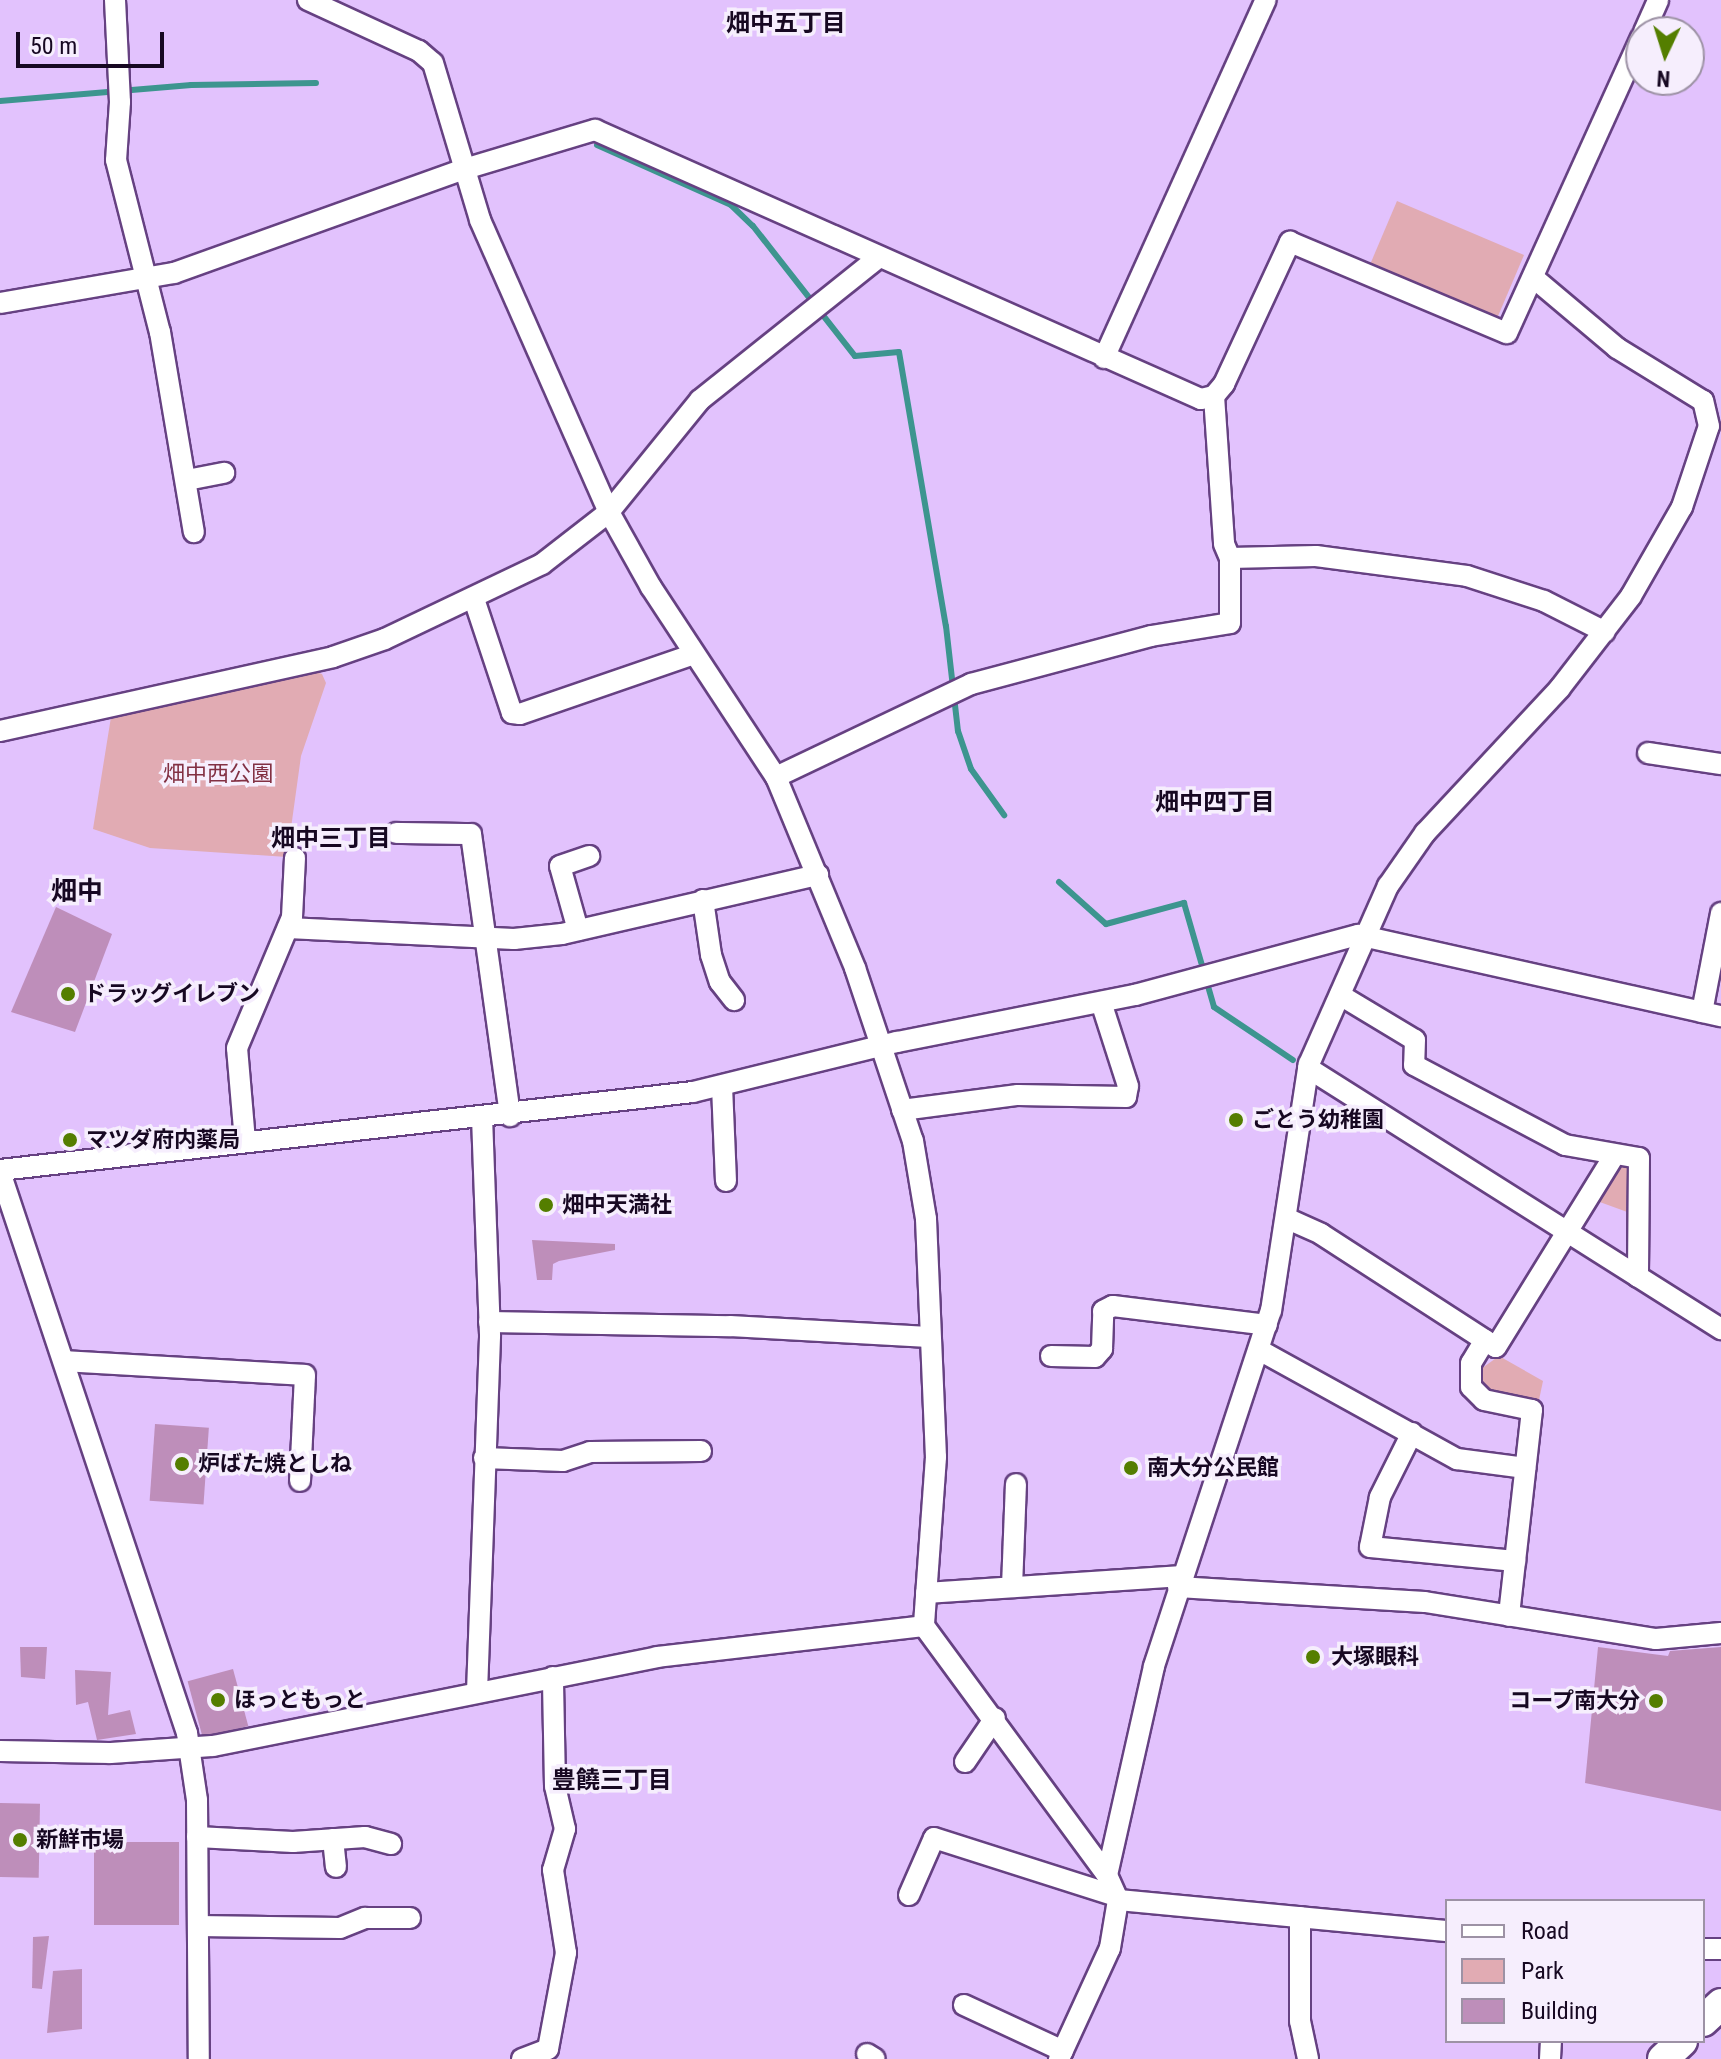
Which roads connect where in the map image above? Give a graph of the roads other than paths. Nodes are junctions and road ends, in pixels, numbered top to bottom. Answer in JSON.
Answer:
{"nodes":[{"id":1,"x":115,"y":0,"type":"edge"},
{"id":2,"x":308,"y":0,"type":"edge"},
{"id":3,"x":1266,"y":0,"type":"edge"},
{"id":4,"x":1625,"y":74,"type":"edge"},
{"id":5,"x":468,"y":168,"type":"junction"},
{"id":6,"x":879,"y":257,"type":"junction"},
{"id":7,"x":1534,"y":278,"type":"junction"},
{"id":8,"x":147,"y":280,"type":"junction"},
{"id":9,"x":0,"y":303,"type":"edge"},
{"id":10,"x":1104,"y":358,"type":"junction"},
{"id":11,"x":1205,"y":397,"type":"junction"},
{"id":12,"x":224,"y":473,"type":"dead end"},
{"id":13,"x":187,"y":480,"type":"junction"},
{"id":14,"x":609,"y":512,"type":"junction"},
{"id":15,"x":194,"y":532,"type":"dead end"},
{"id":16,"x":1230,"y":558,"type":"junction"},
{"id":17,"x":474,"y":599,"type":"junction"},
{"id":18,"x":1605,"y":632,"type":"junction"},
{"id":19,"x":694,"y":654,"type":"junction"},
{"id":20,"x":0,"y":731,"type":"edge"},
{"id":21,"x":1648,"y":753,"type":"dead end"},
{"id":22,"x":1721,"y":764,"type":"edge"},
{"id":23,"x":776,"y":777,"type":"junction"},
{"id":24,"x":396,"y":833,"type":"dead end"},
{"id":25,"x":589,"y":856,"type":"dead end"},
{"id":26,"x":295,"y":858,"type":"dead end"},
{"id":27,"x":818,"y":875,"type":"junction"},
{"id":28,"x":703,"y":900,"type":"junction"},
{"id":29,"x":1721,"y":913,"type":"edge"},
{"id":30,"x":288,"y":928,"type":"junction"},
{"id":31,"x":578,"y":930,"type":"junction"},
{"id":32,"x":1364,"y":934,"type":"junction"},
{"id":33,"x":486,"y":936,"type":"junction"},
{"id":34,"x":1340,"y":995,"type":"junction"},
{"id":35,"x":734,"y":1000,"type":"dead end"},
{"id":36,"x":1101,"y":1002,"type":"junction"},
{"id":37,"x":1712,"y":1014,"type":"edge"},
{"id":38,"x":880,"y":1047,"type":"junction"},
{"id":39,"x":1308,"y":1068,"type":"junction"},
{"id":40,"x":722,"y":1086,"type":"junction"},
{"id":41,"x":902,"y":1110,"type":"junction"},
{"id":42,"x":510,"y":1116,"type":"junction"},
{"id":43,"x":482,"y":1120,"type":"junction"},
{"id":44,"x":245,"y":1141,"type":"junction"},
{"id":45,"x":1614,"y":1156,"type":"junction"},
{"id":46,"x":0,"y":1171,"type":"edge"},
{"id":47,"x":726,"y":1181,"type":"dead end"},
{"id":48,"x":1288,"y":1219,"type":"junction"},
{"id":49,"x":1568,"y":1232,"type":"junction"},
{"id":50,"x":1638,"y":1277,"type":"junction"},
{"id":51,"x":489,"y":1322,"type":"junction"},
{"id":52,"x":1267,"y":1325,"type":"junction"},
{"id":53,"x":1721,"y":1329,"type":"edge"},
{"id":54,"x":929,"y":1337,"type":"junction"},
{"id":55,"x":1485,"y":1340,"type":"junction"},
{"id":56,"x":1261,"y":1351,"type":"junction"},
{"id":57,"x":1051,"y":1356,"type":"dead end"},
{"id":58,"x":64,"y":1361,"type":"junction"},
{"id":59,"x":1412,"y":1433,"type":"junction"},
{"id":60,"x":701,"y":1451,"type":"dead end"},
{"id":61,"x":484,"y":1458,"type":"junction"},
{"id":62,"x":1525,"y":1468,"type":"junction"},
{"id":63,"x":300,"y":1481,"type":"dead end"},
{"id":64,"x":1016,"y":1484,"type":"dead end"},
{"id":65,"x":1515,"y":1561,"type":"junction"},
{"id":66,"x":1180,"y":1582,"type":"junction"},
{"id":67,"x":1012,"y":1587,"type":"junction"},
{"id":68,"x":926,"y":1593,"type":"junction"},
{"id":69,"x":1509,"y":1616,"type":"junction"},
{"id":70,"x":924,"y":1626,"type":"junction"},
{"id":71,"x":1721,"y":1633,"type":"edge"},
{"id":72,"x":553,"y":1677,"type":"junction"},
{"id":73,"x":477,"y":1692,"type":"junction"},
{"id":74,"x":995,"y":1718,"type":"junction"},
{"id":75,"x":191,"y":1749,"type":"junction"},
{"id":76,"x":0,"y":1751,"type":"edge"},
{"id":77,"x":965,"y":1762,"type":"dead end"},
{"id":78,"x":197,"y":1837,"type":"junction"},
{"id":79,"x":333,"y":1839,"type":"junction"},
{"id":80,"x":391,"y":1844,"type":"dead end"},
{"id":81,"x":336,"y":1867,"type":"dead end"},
{"id":82,"x":1107,"y":1875,"type":"junction"},
{"id":83,"x":909,"y":1895,"type":"dead end"},
{"id":84,"x":1117,"y":1898,"type":"junction"},
{"id":85,"x":1300,"y":1917,"type":"junction"},
{"id":86,"x":410,"y":1918,"type":"dead end"},
{"id":87,"x":198,"y":1926,"type":"junction"},
{"id":88,"x":1445,"y":1931,"type":"edge"},
{"id":89,"x":1721,"y":2004,"type":"edge"},
{"id":90,"x":964,"y":2005,"type":"dead end"},
{"id":91,"x":1705,"y":2019,"type":"edge"},
{"id":92,"x":1680,"y":2043,"type":"edge"},
{"id":93,"x":1061,"y":2055,"type":"edge"},
{"id":94,"x":541,"y":2056,"type":"edge"},
{"id":95,"x":199,"y":2059,"type":"edge"},
{"id":96,"x":1308,"y":2059,"type":"edge"},
{"id":97,"x":1663,"y":2059,"type":"edge"}],
"edges":[{"from":1,"to":8,"type":"street"},
{"from":2,"to":5,"type":"street"},
{"from":3,"to":10,"type":"street"},
{"from":4,"to":7,"type":"street"},
{"from":5,"to":6,"type":"street"},
{"from":5,"to":8,"type":"street"},
{"from":5,"to":14,"type":"street"},
{"from":6,"to":10,"type":"street"},
{"from":6,"to":14,"type":"street"},
{"from":7,"to":11,"type":"street"},
{"from":7,"to":18,"type":"street"},
{"from":8,"to":9,"type":"street"},
{"from":8,"to":13,"type":"street"},
{"from":10,"to":11,"type":"street"},
{"from":11,"to":16,"type":"street"},
{"from":12,"to":13,"type":"street"},
{"from":13,"to":15,"type":"street"},
{"from":14,"to":17,"type":"street"},
{"from":14,"to":19,"type":"street"},
{"from":16,"to":18,"type":"street"},
{"from":16,"to":23,"type":"street"},
{"from":17,"to":19,"type":"street"},
{"from":17,"to":20,"type":"street"},
{"from":18,"to":32,"type":"street"},
{"from":19,"to":23,"type":"street"},
{"from":21,"to":22,"type":"street"},
{"from":23,"to":27,"type":"street"},
{"from":24,"to":33,"type":"street"},
{"from":25,"to":31,"type":"street"},
{"from":26,"to":30,"type":"street"},
{"from":27,"to":28,"type":"street"},
{"from":27,"to":38,"type":"street"},
{"from":28,"to":31,"type":"street"},
{"from":28,"to":35,"type":"street"},
{"from":29,"to":37,"type":"street"},
{"from":30,"to":33,"type":"street"},
{"from":30,"to":44,"type":"street"},
{"from":31,"to":33,"type":"street"},
{"from":32,"to":34,"type":"street"},
{"from":32,"to":36,"type":"street"},
{"from":32,"to":37,"type":"street"},
{"from":33,"to":42,"type":"street"},
{"from":34,"to":39,"type":"street"},
{"from":34,"to":45,"type":"street"},
{"from":36,"to":38,"type":"street"},
{"from":36,"to":41,"type":"street"},
{"from":38,"to":40,"type":"street"},
{"from":38,"to":41,"type":"street"},
{"from":39,"to":48,"type":"street"},
{"from":39,"to":49,"type":"street"},
{"from":40,"to":42,"type":"street"},
{"from":40,"to":47,"type":"street"},
{"from":41,"to":54,"type":"street"},
{"from":42,"to":43,"type":"street"},
{"from":43,"to":44,"type":"street"},
{"from":43,"to":51,"type":"street"},
{"from":44,"to":46,"type":"street"},
{"from":45,"to":49,"type":"street"},
{"from":45,"to":50,"type":"street"},
{"from":46,"to":58,"type":"street"},
{"from":48,"to":52,"type":"street"},
{"from":48,"to":55,"type":"street"},
{"from":49,"to":50,"type":"street"},
{"from":49,"to":55,"type":"street"},
{"from":50,"to":53,"type":"street"},
{"from":51,"to":54,"type":"street"},
{"from":51,"to":61,"type":"street"},
{"from":52,"to":56,"type":"street"},
{"from":52,"to":57,"type":"street"},
{"from":54,"to":68,"type":"street"},
{"from":55,"to":62,"type":"street"},
{"from":56,"to":59,"type":"street"},
{"from":56,"to":66,"type":"street"},
{"from":58,"to":63,"type":"street"},
{"from":58,"to":75,"type":"street"},
{"from":59,"to":62,"type":"street"},
{"from":59,"to":65,"type":"street"},
{"from":60,"to":61,"type":"street"},
{"from":61,"to":73,"type":"street"},
{"from":62,"to":65,"type":"street"},
{"from":64,"to":67,"type":"street"},
{"from":65,"to":69,"type":"street"},
{"from":66,"to":67,"type":"street"},
{"from":66,"to":69,"type":"street"},
{"from":66,"to":82,"type":"street"},
{"from":67,"to":68,"type":"street"},
{"from":68,"to":70,"type":"street"},
{"from":69,"to":71,"type":"street"},
{"from":70,"to":72,"type":"street"},
{"from":70,"to":74,"type":"street"},
{"from":72,"to":73,"type":"street"},
{"from":72,"to":94,"type":"street"},
{"from":73,"to":75,"type":"street"},
{"from":74,"to":77,"type":"street"},
{"from":74,"to":82,"type":"street"},
{"from":75,"to":76,"type":"street"},
{"from":75,"to":78,"type":"street"},
{"from":78,"to":79,"type":"street"},
{"from":78,"to":87,"type":"street"},
{"from":79,"to":80,"type":"street"},
{"from":79,"to":81,"type":"street"},
{"from":82,"to":84,"type":"street"},
{"from":83,"to":84,"type":"street"},
{"from":84,"to":85,"type":"street"},
{"from":84,"to":93,"type":"street"},
{"from":85,"to":88,"type":"street"},
{"from":85,"to":96,"type":"street"},
{"from":86,"to":87,"type":"street"},
{"from":87,"to":95,"type":"street"},
{"from":89,"to":91,"type":"highway"},
{"from":90,"to":93,"type":"street"},
{"from":92,"to":97,"type":"highway"}]}
